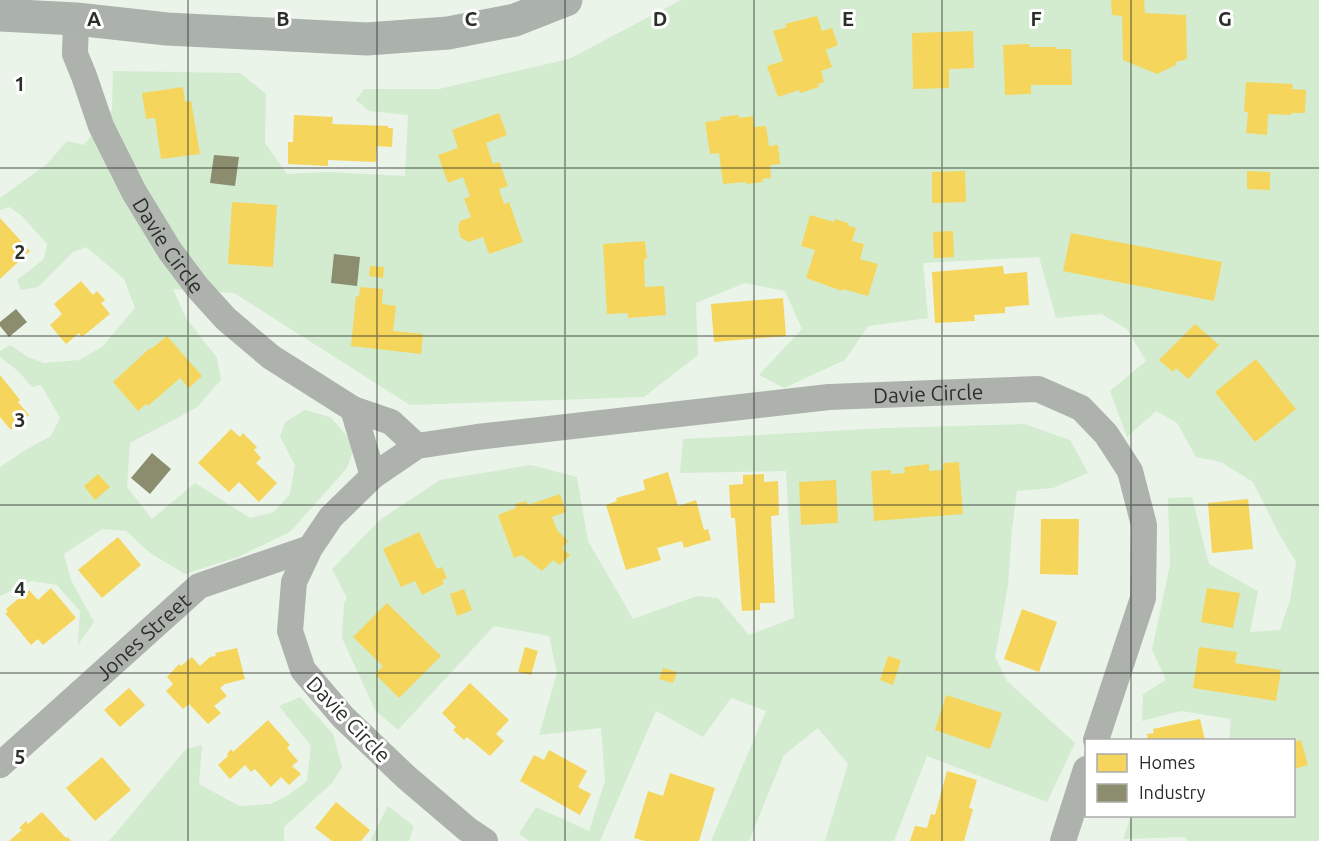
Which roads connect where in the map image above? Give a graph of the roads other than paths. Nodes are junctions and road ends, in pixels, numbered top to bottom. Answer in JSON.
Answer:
{"nodes":[{"id":1,"x":566,"y":0,"type":"edge"},
{"id":2,"x":0,"y":15,"type":"edge"},
{"id":3,"x":76,"y":19,"type":"junction"},
{"id":4,"x":353,"y":409,"type":"junction"},
{"id":5,"x":417,"y":446,"type":"junction"},
{"id":6,"x":373,"y":476,"type":"junction"},
{"id":7,"x":310,"y":548,"type":"junction"},
{"id":8,"x":1097,"y":739,"type":"edge"},
{"id":9,"x":0,"y":765,"type":"edge"},
{"id":10,"x":1085,"y":772,"type":"edge"},
{"id":11,"x":485,"y":841,"type":"edge"},
{"id":12,"x":1063,"y":841,"type":"edge"}],
"edges":[{"from":1,"to":3,"type":"main road"},
{"from":2,"to":3,"type":"main road"},
{"from":3,"to":4,"type":"street","name":"Davie Circle"},
{"from":4,"to":5,"type":"street","name":"Davie Circle"},
{"from":4,"to":6,"type":"street"},
{"from":5,"to":6,"type":"street","name":"Davie Circle"},
{"from":5,"to":8,"type":"street","name":"Davie Circle"},
{"from":6,"to":7,"type":"street","name":"Davie Circle"},
{"from":7,"to":9,"type":"street","name":"Jones Street"},
{"from":7,"to":11,"type":"street","name":"Davie Circle"},
{"from":10,"to":12,"type":"street"}]}
